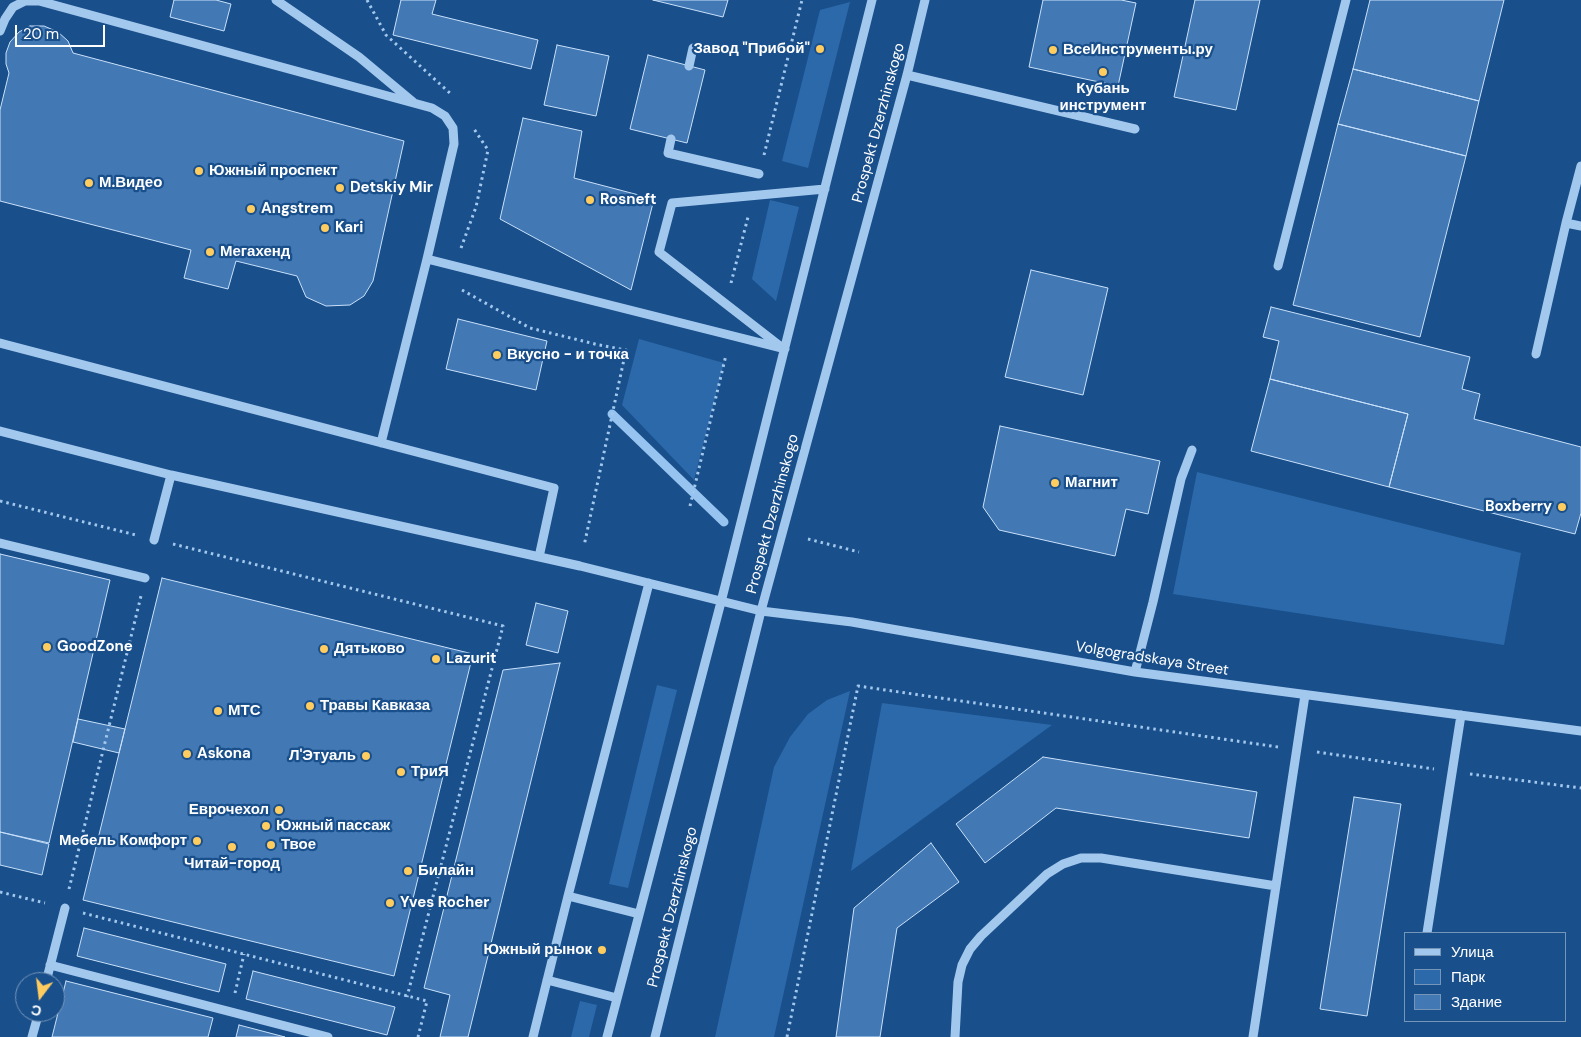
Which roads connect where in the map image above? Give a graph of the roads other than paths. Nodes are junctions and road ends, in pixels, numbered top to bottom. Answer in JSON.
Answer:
{"nodes":[{"id":1,"x":276,"y":0,"type":"edge"},
{"id":2,"x":872,"y":0,"type":"edge"},
{"id":3,"x":925,"y":0,"type":"edge"},
{"id":4,"x":1346,"y":0,"type":"edge"},
{"id":5,"x":0,"y":31,"type":"edge"},
{"id":6,"x":693,"y":48,"type":"dead end"},
{"id":7,"x":689,"y":66,"type":"dead end"},
{"id":8,"x":907,"y":75,"type":"junction"},
{"id":9,"x":415,"y":104,"type":"junction"},
{"id":10,"x":1135,"y":129,"type":"dead end"},
{"id":11,"x":671,"y":139,"type":"dead end"},
{"id":12,"x":1581,"y":166,"type":"edge"},
{"id":13,"x":759,"y":174,"type":"road end"},
{"id":14,"x":825,"y":189,"type":"junction"},
{"id":15,"x":1566,"y":223,"type":"junction"},
{"id":16,"x":1581,"y":226,"type":"edge"},
{"id":17,"x":427,"y":259,"type":"junction"},
{"id":18,"x":1278,"y":266,"type":"dead end"},
{"id":19,"x":0,"y":343,"type":"edge"},
{"id":20,"x":785,"y":349,"type":"junction"},
{"id":21,"x":1536,"y":354,"type":"dead end"},
{"id":22,"x":0,"y":430,"type":"edge"},
{"id":23,"x":381,"y":443,"type":"junction"},
{"id":24,"x":1192,"y":450,"type":"dead end"},
{"id":25,"x":171,"y":475,"type":"junction"},
{"id":26,"x":154,"y":540,"type":"road end"},
{"id":27,"x":0,"y":542,"type":"edge"},
{"id":28,"x":539,"y":557,"type":"junction"},
{"id":29,"x":145,"y":578,"type":"road end"},
{"id":30,"x":649,"y":583,"type":"junction"},
{"id":31,"x":721,"y":602,"type":"junction"},
{"id":32,"x":761,"y":611,"type":"junction"},
{"id":33,"x":1135,"y":672,"type":"junction"},
{"id":34,"x":1305,"y":694,"type":"junction"},
{"id":35,"x":1461,"y":715,"type":"junction"},
{"id":36,"x":1581,"y":731,"type":"edge"},
{"id":37,"x":1276,"y":886,"type":"junction"},
{"id":38,"x":568,"y":896,"type":"junction"},
{"id":39,"x":64,"y":908,"type":"road end"},
{"id":40,"x":639,"y":914,"type":"junction"},
{"id":41,"x":1427,"y":932,"type":"edge"},
{"id":42,"x":50,"y":965,"type":"junction"},
{"id":43,"x":48,"y":972,"type":"edge"},
{"id":44,"x":547,"y":980,"type":"junction"},
{"id":45,"x":617,"y":998,"type":"junction"},
{"id":46,"x":36,"y":1022,"type":"edge"},
{"id":47,"x":32,"y":1037,"type":"edge"},
{"id":48,"x":328,"y":1037,"type":"edge"},
{"id":49,"x":533,"y":1037,"type":"edge"},
{"id":50,"x":607,"y":1037,"type":"edge"},
{"id":51,"x":655,"y":1037,"type":"edge"},
{"id":52,"x":956,"y":1037,"type":"edge"},
{"id":53,"x":1253,"y":1037,"type":"edge"}],
"edges":[{"from":1,"to":9,"type":"street"},
{"from":2,"to":14,"type":"street","name":"Prospekt Dzerzhinskogo"},
{"from":3,"to":8,"type":"street","name":"Prospekt Dzerzhinskogo"},
{"from":4,"to":18,"type":"street"},
{"from":5,"to":9,"type":"street"},
{"from":6,"to":7,"type":"street"},
{"from":8,"to":10,"type":"street"},
{"from":8,"to":32,"type":"street","name":"Prospekt Dzerzhinskogo"},
{"from":9,"to":17,"type":"street"},
{"from":11,"to":13,"type":"street"},
{"from":12,"to":15,"type":"street"},
{"from":14,"to":20,"type":"street","name":"Prospekt Dzerzhinskogo"},
{"from":14,"to":20,"type":"street"},
{"from":15,"to":16,"type":"street"},
{"from":15,"to":21,"type":"street"},
{"from":17,"to":20,"type":"street"},
{"from":17,"to":23,"type":"street"},
{"from":19,"to":23,"type":"street"},
{"from":20,"to":31,"type":"street","name":"Prospekt Dzerzhinskogo"},
{"from":22,"to":25,"type":"street","name":"Volgogradskaya Street"},
{"from":23,"to":28,"type":"street"},
{"from":24,"to":33,"type":"street"},
{"from":25,"to":26,"type":"street"},
{"from":25,"to":28,"type":"street","name":"Volgogradskaya Street"},
{"from":27,"to":29,"type":"street"},
{"from":28,"to":30,"type":"street","name":"Volgogradskaya Street"},
{"from":30,"to":31,"type":"street","name":"Volgogradskaya Street"},
{"from":30,"to":38,"type":"street"},
{"from":31,"to":32,"type":"street","name":"Volgogradskaya Street"},
{"from":31,"to":40,"type":"street","name":"Prospekt Dzerzhinskogo"},
{"from":32,"to":33,"type":"street","name":"Volgogradskaya Street"},
{"from":32,"to":51,"type":"street","name":"Prospekt Dzerzhinskogo"},
{"from":33,"to":34,"type":"street","name":"Volgogradskaya Street"},
{"from":34,"to":35,"type":"street","name":"Volgogradskaya Street"},
{"from":34,"to":37,"type":"street"},
{"from":35,"to":36,"type":"street","name":"Volgogradskaya Street"},
{"from":35,"to":41,"type":"street"},
{"from":37,"to":52,"type":"street"},
{"from":37,"to":53,"type":"street"},
{"from":38,"to":40,"type":"street"},
{"from":38,"to":44,"type":"street"},
{"from":39,"to":42,"type":"street"},
{"from":40,"to":45,"type":"street","name":"Prospekt Dzerzhinskogo"},
{"from":42,"to":43,"type":"street"},
{"from":42,"to":48,"type":"street"},
{"from":44,"to":45,"type":"street"},
{"from":44,"to":49,"type":"street"},
{"from":45,"to":50,"type":"street","name":"Prospekt Dzerzhinskogo"},
{"from":46,"to":47,"type":"street"}]}
